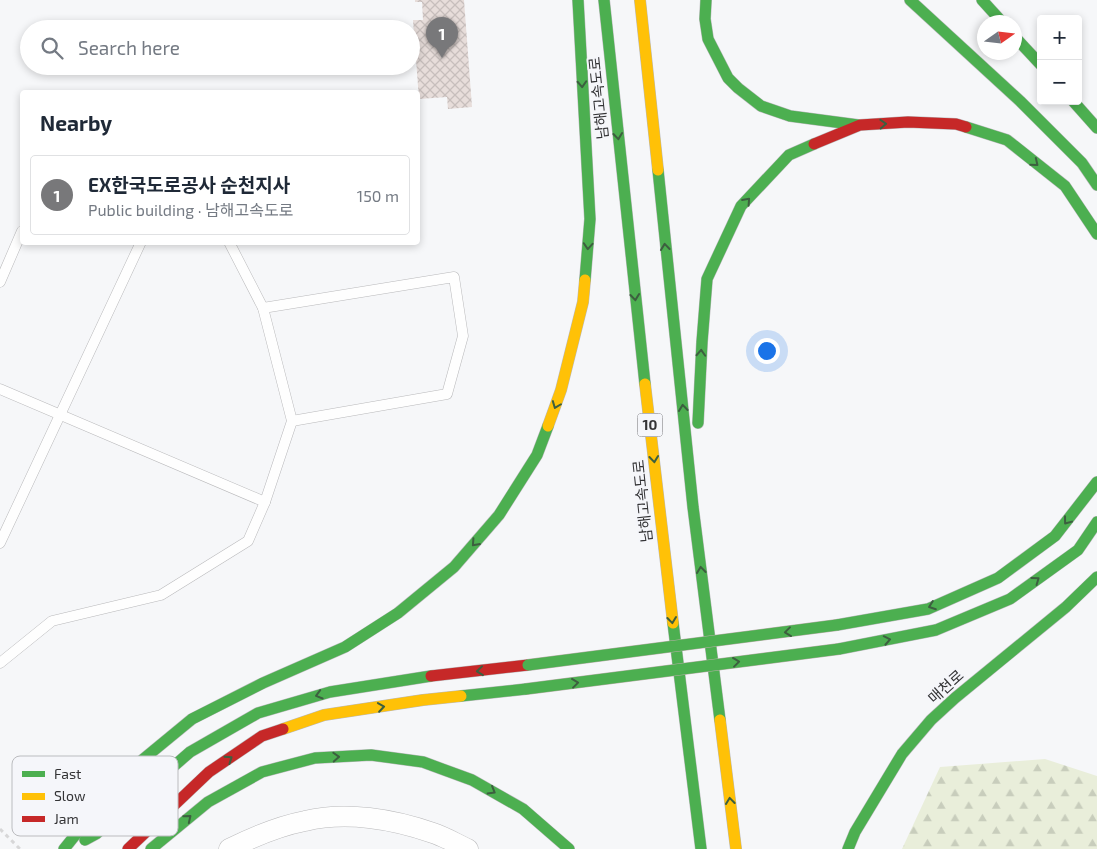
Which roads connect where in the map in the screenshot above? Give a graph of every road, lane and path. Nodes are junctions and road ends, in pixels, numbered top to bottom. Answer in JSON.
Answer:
{"nodes":[{"id":1,"x":578,"y":0,"type":"edge"},
{"id":2,"x":604,"y":0,"type":"edge"},
{"id":3,"x":640,"y":0,"type":"edge"},
{"id":4,"x":706,"y":0,"type":"edge"},
{"id":5,"x":910,"y":0,"type":"edge"},
{"id":6,"x":982,"y":0,"type":"edge"},
{"id":7,"x":996,"y":15,"type":"edge"},
{"id":8,"x":1022,"y":45,"type":"edge"},
{"id":9,"x":1037,"y":61,"type":"edge"},
{"id":10,"x":1077,"y":105,"type":"edge"},
{"id":11,"x":860,"y":125,"type":"junction"},
{"id":12,"x":1097,"y":128,"type":"edge"},
{"id":13,"x":1097,"y":186,"type":"edge"},
{"id":14,"x":1097,"y":234,"type":"edge"},
{"id":15,"x":20,"y":236,"type":"edge"},
{"id":16,"x":140,"y":245,"type":"edge"},
{"id":17,"x":231,"y":245,"type":"edge"},
{"id":18,"x":0,"y":282,"type":"edge"},
{"id":19,"x":263,"y":308,"type":"junction"},
{"id":20,"x":0,"y":390,"type":"edge"},
{"id":21,"x":59,"y":415,"type":"junction"},
{"id":22,"x":292,"y":421,"type":"junction"},
{"id":23,"x":1097,"y":482,"type":"edge"},
{"id":24,"x":264,"y":502,"type":"junction"},
{"id":25,"x":693,"y":507,"type":"junction"},
{"id":26,"x":1097,"y":522,"type":"edge"},
{"id":27,"x":0,"y":543,"type":"edge"},
{"id":28,"x":1097,"y":577,"type":"edge"},
{"id":29,"x":0,"y":664,"type":"edge"},
{"id":30,"x":147,"y":756,"type":"edge"},
{"id":31,"x":178,"y":762,"type":"edge"},
{"id":32,"x":178,"y":801,"type":"edge"},
{"id":33,"x":178,"y":827,"type":"edge"},
{"id":34,"x":0,"y":829,"type":"edge"},
{"id":35,"x":75,"y":836,"type":"edge"},
{"id":36,"x":92,"y":836,"type":"edge"},
{"id":37,"x":142,"y":836,"type":"edge"},
{"id":38,"x":167,"y":836,"type":"edge"},
{"id":39,"x":20,"y":849,"type":"edge"},
{"id":40,"x":64,"y":849,"type":"edge"},
{"id":41,"x":69,"y":849,"type":"edge"},
{"id":42,"x":128,"y":849,"type":"edge"},
{"id":43,"x":151,"y":849,"type":"edge"},
{"id":44,"x":229,"y":849,"type":"edge"},
{"id":45,"x":468,"y":849,"type":"edge"},
{"id":46,"x":569,"y":849,"type":"edge"},
{"id":47,"x":701,"y":849,"type":"edge"},
{"id":48,"x":736,"y":849,"type":"edge"},
{"id":49,"x":848,"y":849,"type":"edge"}],
"edges":[{"from":1,"to":30,"type":"main road","one_way":true},
{"from":2,"to":47,"type":"main road","name":"남해고속도로","number":"10","one_way":true},
{"from":25,"to":3,"type":"main road","number":"10","one_way":true},
{"from":4,"to":11,"type":"main road"},
{"from":5,"to":13,"type":"main road"},
{"from":6,"to":7,"type":"main road"},
{"from":8,"to":9,"type":"main road"},
{"from":10,"to":12,"type":"main road"},
{"from":11,"to":14,"type":"main road","one_way":true},
{"from":25,"to":11,"type":"main road","one_way":true},
{"from":15,"to":18,"type":"lane"},
{"from":16,"to":21,"type":"lane"},
{"from":17,"to":19,"type":"lane"},
{"from":19,"to":22,"type":"lane"},
{"from":19,"to":22,"type":"lane"},
{"from":20,"to":21,"type":"lane"},
{"from":21,"to":24,"type":"lane"},
{"from":21,"to":27,"type":"lane"},
{"from":22,"to":24,"type":"lane"},
{"from":23,"to":31,"type":"main road","one_way":true,"bridge":true},
{"from":24,"to":29,"type":"lane"},
{"from":48,"to":25,"type":"main road","number":"10","one_way":true},
{"from":32,"to":26,"type":"main road","one_way":true,"bridge":true},
{"from":28,"to":49,"type":"main road","name":"매천로"},
{"from":33,"to":46,"type":"main road","one_way":true},
{"from":34,"to":39,"type":"path"},
{"from":35,"to":40,"type":"main road","one_way":true},
{"from":36,"to":41,"type":"main road","one_way":true,"bridge":true},
{"from":42,"to":37,"type":"main road","one_way":true,"bridge":true},
{"from":43,"to":38,"type":"main road","one_way":true},
{"from":44,"to":45,"type":"street"}]}
